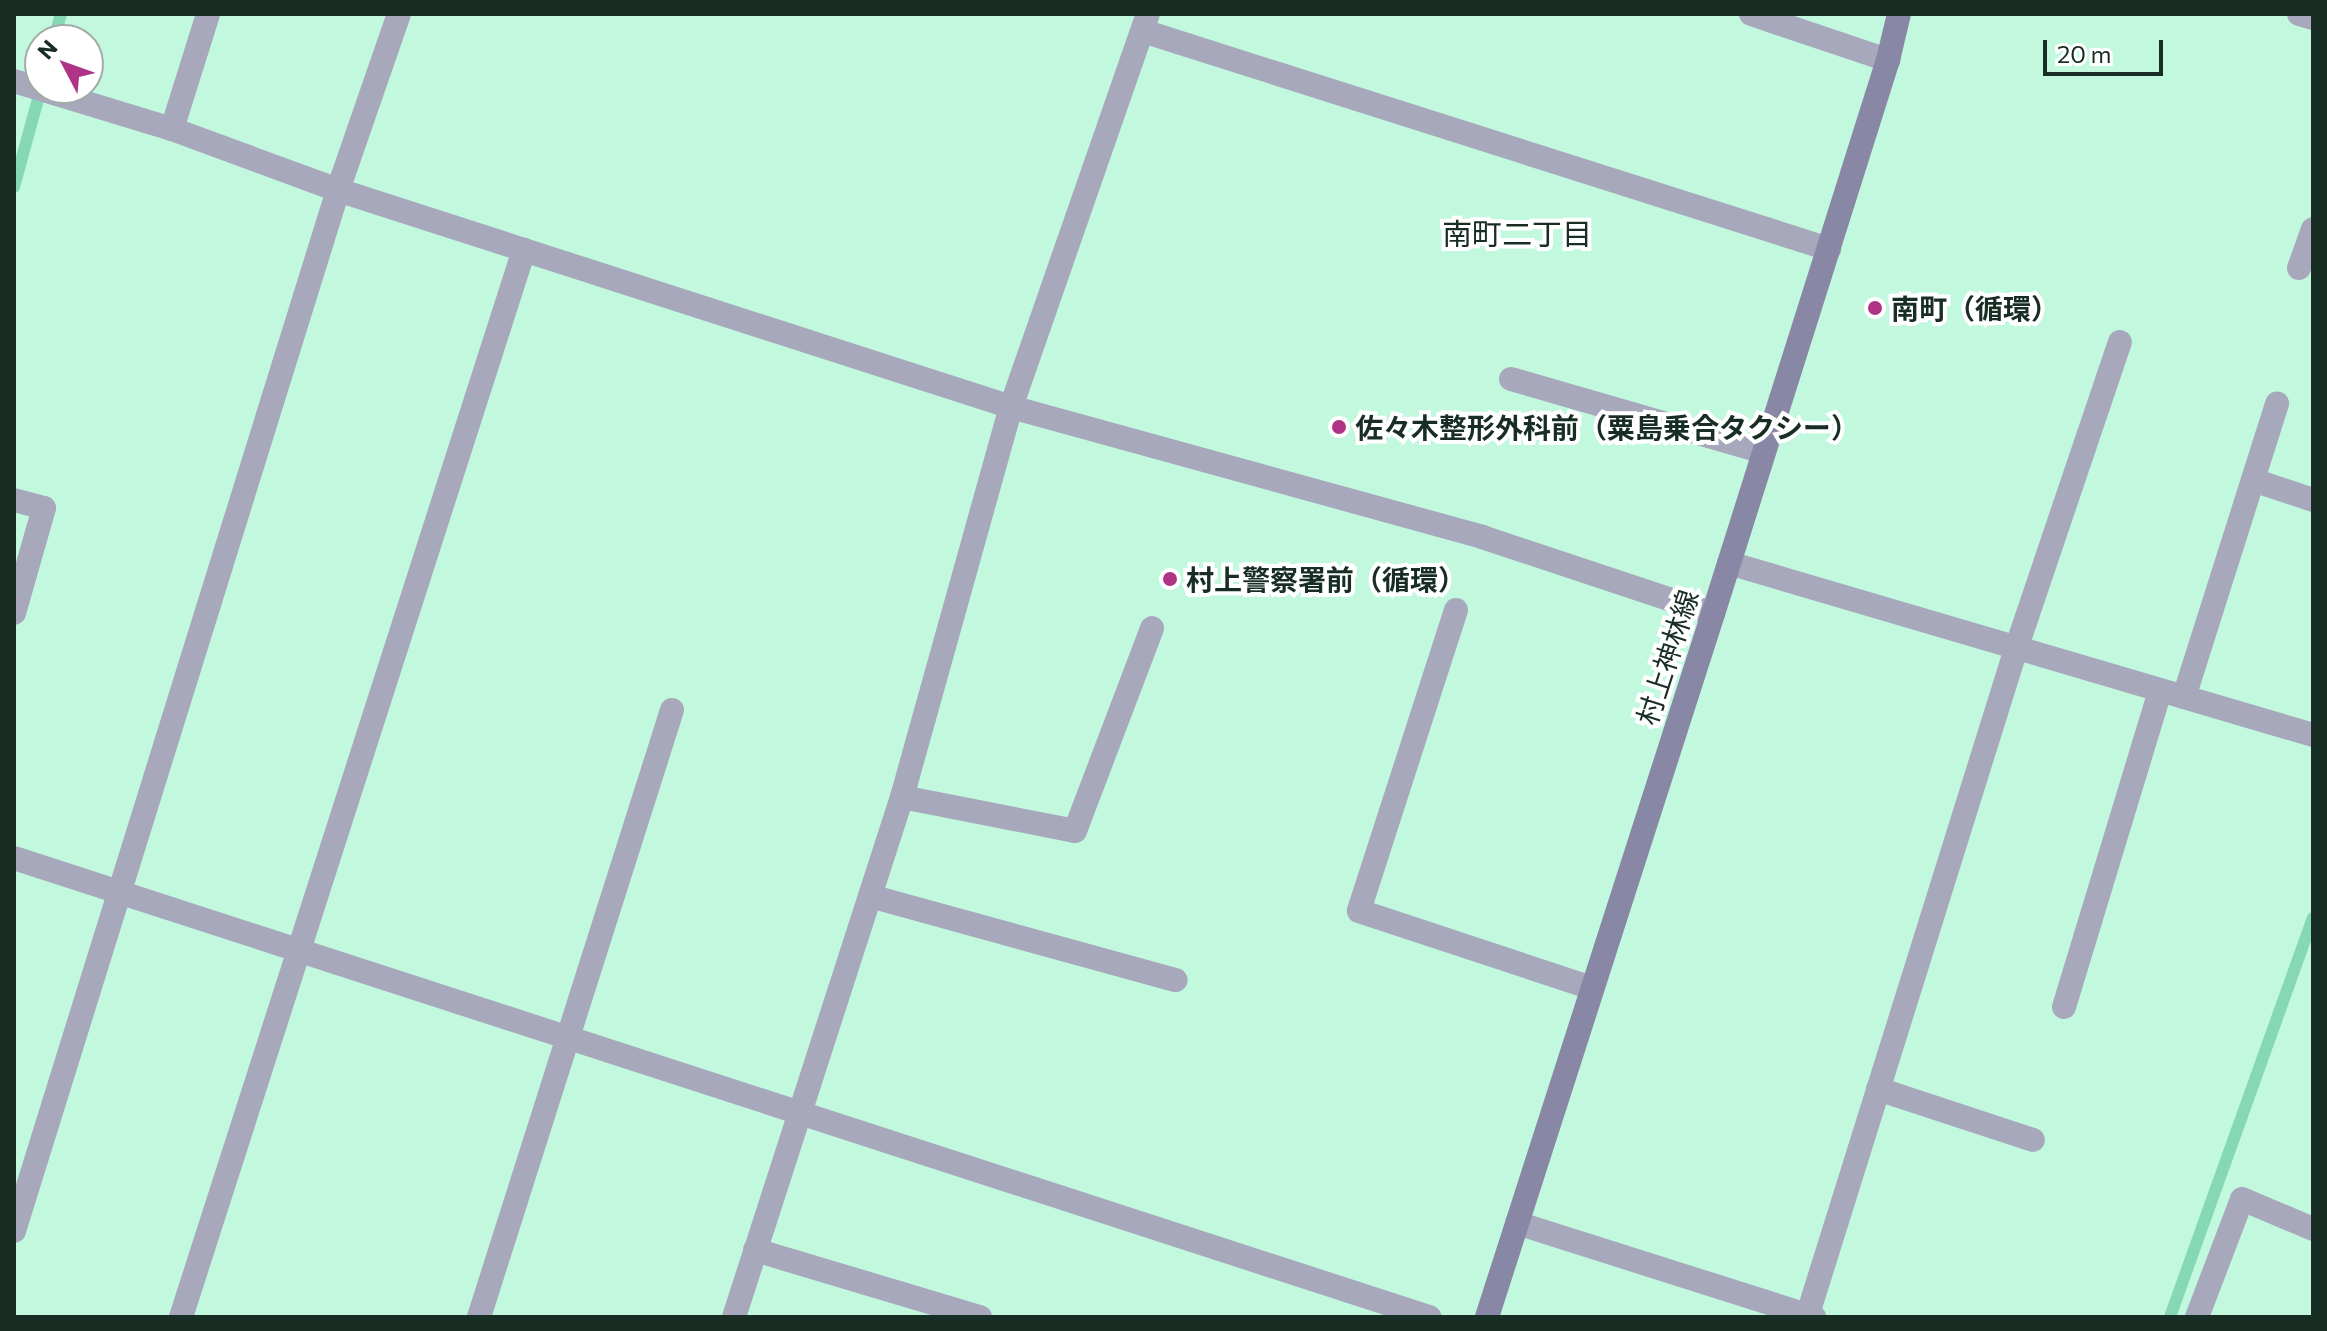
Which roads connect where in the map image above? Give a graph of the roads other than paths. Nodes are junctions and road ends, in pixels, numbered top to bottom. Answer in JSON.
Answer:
{"nodes":[{"id":1,"x":208,"y":14,"type":"edge"},
{"id":2,"x":399,"y":14,"type":"edge"},
{"id":3,"x":1751,"y":14,"type":"edge"},
{"id":4,"x":1899,"y":14,"type":"edge"},
{"id":5,"x":2299,"y":14,"type":"edge"},
{"id":6,"x":2313,"y":18,"type":"edge"},
{"id":7,"x":1145,"y":22,"type":"edge"},
{"id":8,"x":1888,"y":60,"type":"junction"},
{"id":9,"x":14,"y":81,"type":"edge"},
{"id":10,"x":172,"y":129,"type":"junction"},
{"id":11,"x":338,"y":190,"type":"junction"},
{"id":12,"x":2313,"y":229,"type":"edge"},
{"id":13,"x":1829,"y":249,"type":"junction"},
{"id":14,"x":524,"y":250,"type":"junction"},
{"id":15,"x":2299,"y":268,"type":"dead end"},
{"id":16,"x":2120,"y":342,"type":"dead end"},
{"id":17,"x":1511,"y":379,"type":"dead end"},
{"id":18,"x":2277,"y":403,"type":"dead end"},
{"id":19,"x":1011,"y":407,"type":"junction"},
{"id":20,"x":1764,"y":452,"type":"junction"},
{"id":21,"x":2253,"y":480,"type":"junction"},
{"id":22,"x":14,"y":500,"type":"edge"},
{"id":23,"x":2313,"y":500,"type":"edge"},
{"id":24,"x":1729,"y":563,"type":"junction"},
{"id":25,"x":1456,"y":610,"type":"dead end"},
{"id":26,"x":14,"y":613,"type":"edge"},
{"id":27,"x":1713,"y":614,"type":"junction"},
{"id":28,"x":1152,"y":628,"type":"dead end"},
{"id":29,"x":2016,"y":649,"type":"junction"},
{"id":30,"x":2172,"y":694,"type":"junction"},
{"id":31,"x":672,"y":710,"type":"dead end"},
{"id":32,"x":2313,"y":735,"type":"edge"},
{"id":33,"x":902,"y":797,"type":"junction"},
{"id":34,"x":14,"y":858,"type":"edge"},
{"id":35,"x":120,"y":893,"type":"junction"},
{"id":36,"x":870,"y":896,"type":"junction"},
{"id":37,"x":296,"y":950,"type":"junction"},
{"id":38,"x":1176,"y":980,"type":"dead end"},
{"id":39,"x":1592,"y":988,"type":"junction"},
{"id":40,"x":2064,"y":1007,"type":"dead end"},
{"id":41,"x":568,"y":1039,"type":"junction"},
{"id":42,"x":1878,"y":1089,"type":"junction"},
{"id":43,"x":799,"y":1114,"type":"junction"},
{"id":44,"x":2033,"y":1140,"type":"dead end"},
{"id":45,"x":1517,"y":1223,"type":"junction"},
{"id":46,"x":2313,"y":1229,"type":"edge"},
{"id":47,"x":14,"y":1231,"type":"edge"},
{"id":48,"x":755,"y":1250,"type":"junction"},
{"id":49,"x":1809,"y":1316,"type":"edge"},
{"id":50,"x":181,"y":1317,"type":"edge"},
{"id":51,"x":479,"y":1317,"type":"edge"},
{"id":52,"x":734,"y":1317,"type":"edge"},
{"id":53,"x":980,"y":1317,"type":"edge"},
{"id":54,"x":1429,"y":1317,"type":"edge"},
{"id":55,"x":1487,"y":1317,"type":"edge"},
{"id":56,"x":2197,"y":1317,"type":"edge"}],
"edges":[{"from":1,"to":10,"type":"street"},
{"from":2,"to":11,"type":"street"},
{"from":3,"to":8,"type":"street"},
{"from":4,"to":8,"type":"main road","name":"村上神林線"},
{"from":5,"to":6,"type":"street"},
{"from":7,"to":13,"type":"street"},
{"from":7,"to":19,"type":"street"},
{"from":8,"to":13,"type":"main road","name":"村上神林線"},
{"from":9,"to":10,"type":"street"},
{"from":10,"to":11,"type":"street"},
{"from":11,"to":14,"type":"street"},
{"from":11,"to":35,"type":"street"},
{"from":12,"to":15,"type":"street"},
{"from":13,"to":20,"type":"main road","name":"村上神林線"},
{"from":14,"to":19,"type":"street"},
{"from":14,"to":37,"type":"street"},
{"from":16,"to":29,"type":"street"},
{"from":17,"to":20,"type":"street"},
{"from":18,"to":21,"type":"street"},
{"from":19,"to":27,"type":"street"},
{"from":19,"to":33,"type":"street"},
{"from":20,"to":24,"type":"main road","name":"村上神林線"},
{"from":21,"to":23,"type":"street"},
{"from":21,"to":30,"type":"street"},
{"from":22,"to":26,"type":"street"},
{"from":24,"to":27,"type":"main road","name":"村上神林線"},
{"from":24,"to":29,"type":"street"},
{"from":25,"to":39,"type":"street"},
{"from":27,"to":39,"type":"main road","name":"村上神林線"},
{"from":28,"to":33,"type":"street"},
{"from":29,"to":30,"type":"street"},
{"from":29,"to":42,"type":"street"},
{"from":30,"to":32,"type":"street"},
{"from":30,"to":40,"type":"street"},
{"from":31,"to":41,"type":"street"},
{"from":33,"to":36,"type":"street"},
{"from":34,"to":35,"type":"street"},
{"from":35,"to":37,"type":"street"},
{"from":35,"to":47,"type":"street"},
{"from":36,"to":38,"type":"street"},
{"from":36,"to":43,"type":"street"},
{"from":37,"to":41,"type":"street"},
{"from":37,"to":50,"type":"street"},
{"from":39,"to":45,"type":"main road","name":"村上神林線"},
{"from":41,"to":43,"type":"street"},
{"from":41,"to":51,"type":"street"},
{"from":42,"to":44,"type":"street"},
{"from":42,"to":49,"type":"street"},
{"from":43,"to":48,"type":"street"},
{"from":43,"to":54,"type":"street"},
{"from":45,"to":49,"type":"street"},
{"from":45,"to":55,"type":"main road","name":"村上神林線"},
{"from":46,"to":56,"type":"street"},
{"from":48,"to":52,"type":"street"},
{"from":48,"to":53,"type":"street"}]}
